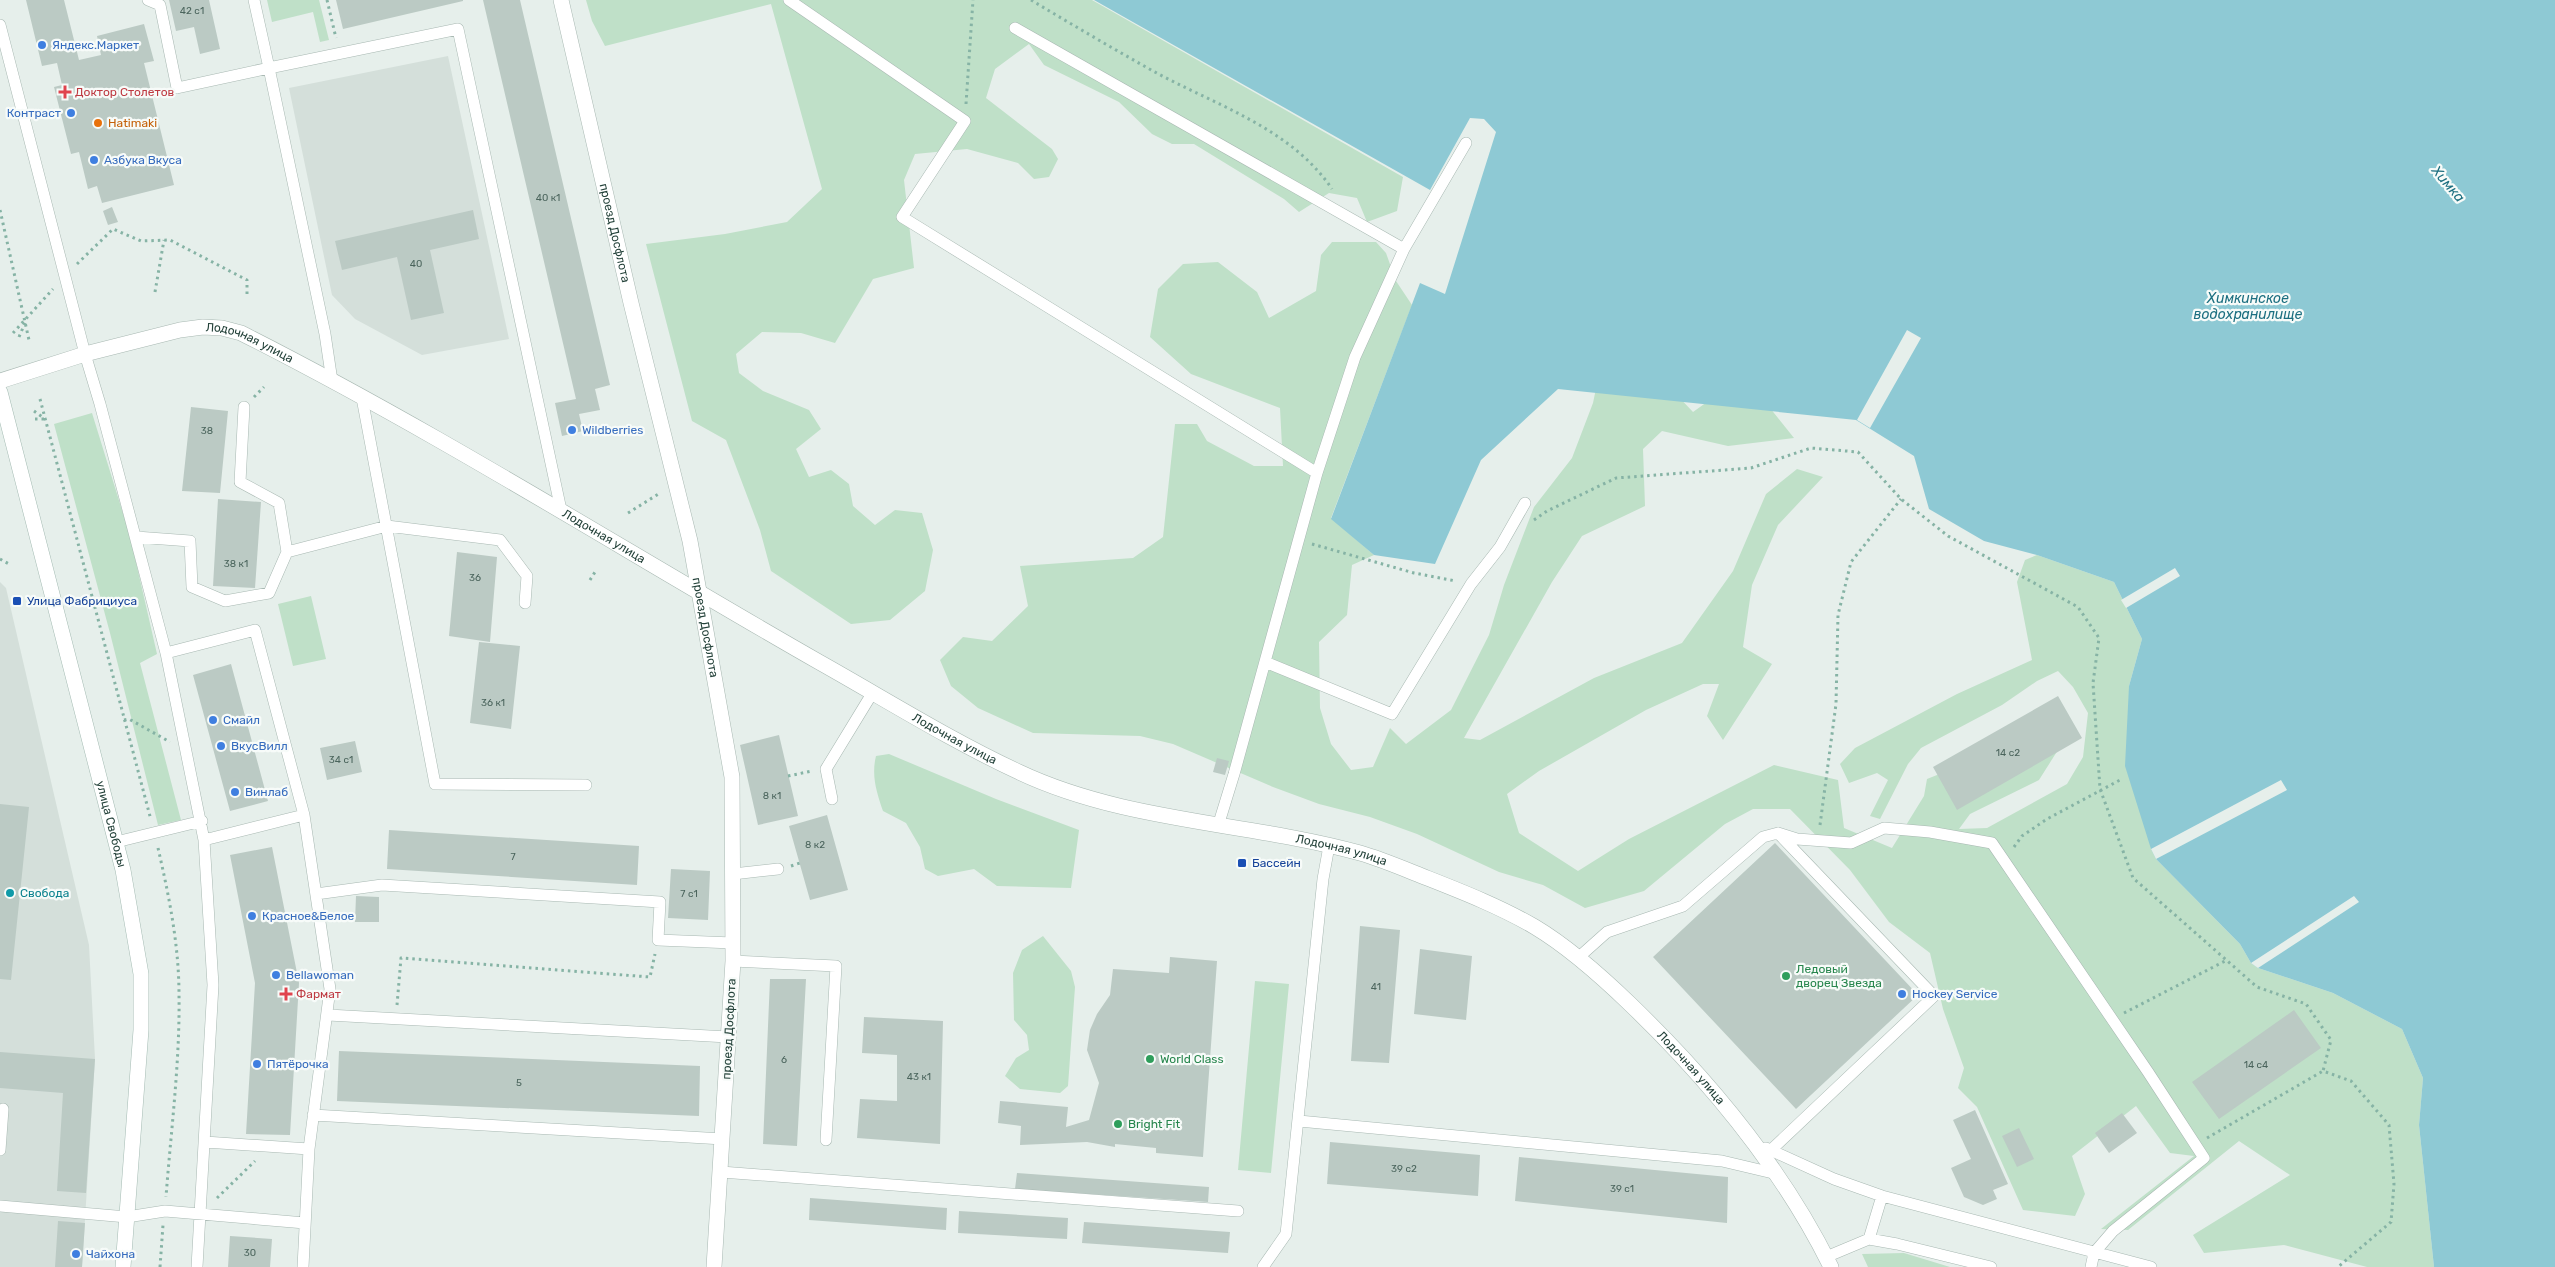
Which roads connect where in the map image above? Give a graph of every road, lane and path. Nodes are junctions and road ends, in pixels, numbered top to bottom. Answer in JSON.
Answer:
{"nodes":[{"id":1,"x":148,"y":0,"type":"edge"},
{"id":2,"x":254,"y":0,"type":"edge"},
{"id":3,"x":326,"y":0,"type":"edge"},
{"id":4,"x":561,"y":0,"type":"edge"},
{"id":5,"x":789,"y":0,"type":"edge"},
{"id":6,"x":973,"y":0,"type":"edge"},
{"id":7,"x":1031,"y":0,"type":"edge"},
{"id":8,"x":0,"y":25,"type":"edge"},
{"id":9,"x":1016,"y":28,"type":"dead end"},
{"id":10,"x":340,"y":54,"type":"junction"},
{"id":11,"x":270,"y":68,"type":"junction"},
{"id":12,"x":965,"y":121,"type":"junction"},
{"id":13,"x":1466,"y":143,"type":"dead end"},
{"id":14,"x":1334,"y":191,"type":"dead end"},
{"id":15,"x":0,"y":210,"type":"edge"},
{"id":16,"x":164,"y":240,"type":"junction"},
{"id":17,"x":1404,"y":249,"type":"junction"},
{"id":18,"x":73,"y":268,"type":"dead end"},
{"id":19,"x":55,"y":286,"type":"dead end"},
{"id":20,"x":155,"y":292,"type":"dead end"},
{"id":21,"x":247,"y":296,"type":"dead end"},
{"id":22,"x":26,"y":320,"type":"junction"},
{"id":23,"x":13,"y":333,"type":"dead end"},
{"id":24,"x":19,"y":338,"type":"dead end"},
{"id":25,"x":29,"y":340,"type":"dead end"},
{"id":26,"x":85,"y":354,"type":"junction"},
{"id":27,"x":332,"y":381,"type":"junction"},
{"id":28,"x":0,"y":382,"type":"edge"},
{"id":29,"x":0,"y":392,"type":"edge"},
{"id":30,"x":362,"y":398,"type":"junction"},
{"id":31,"x":40,"y":399,"type":"dead end"},
{"id":32,"x":244,"y":407,"type":"dead end"},
{"id":33,"x":34,"y":410,"type":"dead end"},
{"id":34,"x":35,"y":419,"type":"dead end"},
{"id":35,"x":45,"y":420,"type":"junction"},
{"id":36,"x":1317,"y":473,"type":"junction"},
{"id":37,"x":660,"y":493,"type":"dead end"},
{"id":38,"x":1902,"y":499,"type":"junction"},
{"id":39,"x":1525,"y":503,"type":"dead end"},
{"id":40,"x":561,"y":510,"type":"junction"},
{"id":41,"x":628,"y":513,"type":"dead end"},
{"id":42,"x":1531,"y":523,"type":"dead end"},
{"id":43,"x":387,"y":526,"type":"junction"},
{"id":44,"x":136,"y":537,"type":"junction"},
{"id":45,"x":1299,"y":541,"type":"junction"},
{"id":46,"x":287,"y":552,"type":"junction"},
{"id":47,"x":0,"y":559,"type":"edge"},
{"id":48,"x":9,"y":564,"type":"dead end"},
{"id":49,"x":595,"y":572,"type":"dead end"},
{"id":50,"x":590,"y":580,"type":"dead end"},
{"id":51,"x":1471,"y":584,"type":"junction"},
{"id":52,"x":701,"y":594,"type":"junction"},
{"id":53,"x":525,"y":603,"type":"dead end"},
{"id":54,"x":166,"y":653,"type":"junction"},
{"id":55,"x":1265,"y":662,"type":"junction"},
{"id":56,"x":873,"y":692,"type":"junction"},
{"id":57,"x":124,"y":720,"type":"junction"},
{"id":58,"x":186,"y":746,"type":"junction"},
{"id":59,"x":826,"y":769,"type":"junction"},
{"id":60,"x":788,"y":776,"type":"dead end"},
{"id":61,"x":2120,"y":780,"type":"dead end"},
{"id":62,"x":586,"y":785,"type":"dead end"},
{"id":63,"x":2100,"y":789,"type":"junction"},
{"id":64,"x":832,"y":799,"type":"dead end"},
{"id":65,"x":304,"y":816,"type":"junction"},
{"id":66,"x":202,"y":821,"type":"junction"},
{"id":67,"x":1218,"y":826,"type":"junction"},
{"id":68,"x":155,"y":832,"type":"junction"},
{"id":69,"x":1778,"y":833,"type":"junction"},
{"id":70,"x":204,"y":840,"type":"junction"},
{"id":71,"x":1818,"y":840,"type":"junction"},
{"id":72,"x":116,"y":842,"type":"junction"},
{"id":73,"x":1329,"y":846,"type":"junction"},
{"id":74,"x":2004,"y":861,"type":"junction"},
{"id":75,"x":778,"y":869,"type":"dead end"},
{"id":76,"x":733,"y":874,"type":"junction"},
{"id":77,"x":316,"y":894,"type":"junction"},
{"id":78,"x":733,"y":943,"type":"junction"},
{"id":79,"x":1579,"y":957,"type":"junction"},
{"id":80,"x":654,"y":959,"type":"dead end"},
{"id":81,"x":2226,"y":960,"type":"junction"},
{"id":82,"x":733,"y":961,"type":"junction"},
{"id":83,"x":328,"y":1015,"type":"junction"},
{"id":84,"x":396,"y":1018,"type":"junction"},
{"id":85,"x":2112,"y":1019,"type":"junction"},
{"id":86,"x":728,"y":1037,"type":"junction"},
{"id":87,"x":2323,"y":1071,"type":"junction"},
{"id":88,"x":3,"y":1109,"type":"dead end"},
{"id":89,"x":313,"y":1115,"type":"junction"},
{"id":90,"x":1299,"y":1120,"type":"junction"},
{"id":91,"x":722,"y":1139,"type":"junction"},
{"id":92,"x":826,"y":1140,"type":"dead end"},
{"id":93,"x":205,"y":1142,"type":"junction"},
{"id":94,"x":1753,"y":1142,"type":"junction"},
{"id":95,"x":2195,"y":1144,"type":"junction"},
{"id":96,"x":270,"y":1146,"type":"junction"},
{"id":97,"x":309,"y":1149,"type":"junction"},
{"id":98,"x":0,"y":1150,"type":"edge"},
{"id":99,"x":1771,"y":1150,"type":"junction"},
{"id":100,"x":721,"y":1172,"type":"junction"},
{"id":101,"x":1777,"y":1174,"type":"junction"},
{"id":102,"x":1882,"y":1196,"type":"junction"},
{"id":103,"x":0,"y":1206,"type":"edge"},
{"id":104,"x":165,"y":1211,"type":"junction"},
{"id":105,"x":1238,"y":1211,"type":"dead end"},
{"id":106,"x":200,"y":1214,"type":"junction"},
{"id":107,"x":127,"y":1216,"type":"junction"},
{"id":108,"x":305,"y":1223,"type":"junction"},
{"id":109,"x":1869,"y":1239,"type":"junction"},
{"id":110,"x":2094,"y":1252,"type":"junction"},
{"id":111,"x":1829,"y":1262,"type":"edge"},
{"id":112,"x":123,"y":1267,"type":"edge"},
{"id":113,"x":160,"y":1267,"type":"edge"},
{"id":114,"x":197,"y":1267,"type":"edge"},
{"id":115,"x":303,"y":1267,"type":"edge"},
{"id":116,"x":714,"y":1267,"type":"edge"},
{"id":117,"x":1263,"y":1267,"type":"edge"},
{"id":118,"x":1991,"y":1267,"type":"edge"},
{"id":119,"x":2091,"y":1267,"type":"edge"},
{"id":120,"x":2151,"y":1267,"type":"edge"},
{"id":121,"x":2338,"y":1267,"type":"edge"}],
"edges":[{"from":1,"to":11,"type":"lane"},
{"from":2,"to":11,"type":"lane"},
{"from":3,"to":10,"type":"path"},
{"from":4,"to":52,"type":"street","name":"проезд Досфлота"},
{"from":5,"to":12,"type":"lane"},
{"from":6,"to":12,"type":"path"},
{"from":7,"to":14,"type":"path"},
{"from":8,"to":26,"type":"lane"},
{"from":9,"to":17,"type":"lane"},
{"from":10,"to":11,"type":"lane"},
{"from":10,"to":40,"type":"lane"},
{"from":11,"to":27,"type":"lane"},
{"from":12,"to":36,"type":"lane"},
{"from":13,"to":17,"type":"lane"},
{"from":15,"to":22,"type":"path"},
{"from":16,"to":18,"type":"path"},
{"from":16,"to":20,"type":"path"},
{"from":16,"to":21,"type":"path"},
{"from":17,"to":36,"type":"lane"},
{"from":19,"to":22,"type":"path"},
{"from":22,"to":23,"type":"path"},
{"from":22,"to":24,"type":"path"},
{"from":22,"to":25,"type":"path"},
{"from":26,"to":27,"type":"street","name":"Лодочная улица"},
{"from":26,"to":28,"type":"street","name":"Лодочная улица"},
{"from":26,"to":44,"type":"lane"},
{"from":27,"to":30,"type":"street","name":"Лодочная улица"},
{"from":29,"to":72,"type":"street","name":"улица Свободы"},
{"from":30,"to":40,"type":"street","name":"Лодочная улица"},
{"from":30,"to":43,"type":"lane"},
{"from":31,"to":35,"type":"path"},
{"from":32,"to":46,"type":"lane"},
{"from":33,"to":35,"type":"path"},
{"from":34,"to":35,"type":"path"},
{"from":35,"to":57,"type":"path"},
{"from":36,"to":45,"type":"lane"},
{"from":37,"to":41,"type":"path"},
{"from":38,"to":42,"type":"path"},
{"from":38,"to":63,"type":"path"},
{"from":38,"to":71,"type":"path"},
{"from":39,"to":51,"type":"lane"},
{"from":40,"to":52,"type":"street","name":"Лодочная улица"},
{"from":43,"to":46,"type":"lane"},
{"from":43,"to":53,"type":"lane"},
{"from":43,"to":62,"type":"lane"},
{"from":44,"to":46,"type":"lane"},
{"from":44,"to":54,"type":"lane"},
{"from":45,"to":51,"type":"path"},
{"from":45,"to":55,"type":"lane"},
{"from":47,"to":48,"type":"path"},
{"from":49,"to":50,"type":"path"},
{"from":51,"to":55,"type":"lane"},
{"from":52,"to":56,"type":"street","name":"Лодочная улица"},
{"from":52,"to":76,"type":"street","name":"проезд Досфлота"},
{"from":54,"to":58,"type":"lane"},
{"from":54,"to":65,"type":"lane"},
{"from":55,"to":67,"type":"lane"},
{"from":56,"to":59,"type":"lane"},
{"from":56,"to":67,"type":"street","name":"Лодочная улица"},
{"from":57,"to":58,"type":"path"},
{"from":57,"to":68,"type":"path"},
{"from":58,"to":66,"type":"lane"},
{"from":59,"to":60,"type":"path"},
{"from":59,"to":64,"type":"lane"},
{"from":61,"to":63,"type":"path"},
{"from":63,"to":74,"type":"path"},
{"from":63,"to":81,"type":"path"},
{"from":65,"to":70,"type":"lane"},
{"from":65,"to":77,"type":"lane"},
{"from":66,"to":68,"type":"lane"},
{"from":66,"to":70,"type":"lane"},
{"from":67,"to":73,"type":"street","name":"Лодочная улица"},
{"from":68,"to":72,"type":"lane"},
{"from":68,"to":104,"type":"path"},
{"from":69,"to":71,"type":"lane"},
{"from":69,"to":79,"type":"lane"},
{"from":69,"to":99,"type":"lane"},
{"from":70,"to":93,"type":"lane"},
{"from":71,"to":74,"type":"lane"},
{"from":72,"to":107,"type":"street","name":"улица Свободы"},
{"from":73,"to":79,"type":"street","name":"Лодочная улица"},
{"from":73,"to":90,"type":"lane"},
{"from":74,"to":85,"type":"lane"},
{"from":75,"to":76,"type":"lane"},
{"from":76,"to":78,"type":"street","name":"проезд Досфлота"},
{"from":77,"to":78,"type":"lane"},
{"from":77,"to":83,"type":"lane"},
{"from":78,"to":82,"type":"street","name":"проезд Досфлота"},
{"from":79,"to":94,"type":"street","name":"Лодочная улица"},
{"from":80,"to":84,"type":"path"},
{"from":81,"to":85,"type":"path"},
{"from":81,"to":87,"type":"path"},
{"from":82,"to":86,"type":"street","name":"проезд Досфлота"},
{"from":82,"to":92,"type":"lane"},
{"from":83,"to":84,"type":"lane"},
{"from":83,"to":89,"type":"lane"},
{"from":84,"to":86,"type":"lane"},
{"from":85,"to":95,"type":"lane"},
{"from":86,"to":91,"type":"street","name":"проезд Досфлота"},
{"from":87,"to":95,"type":"path"},
{"from":87,"to":121,"type":"path"},
{"from":88,"to":98,"type":"lane"},
{"from":89,"to":91,"type":"lane"},
{"from":89,"to":97,"type":"lane"},
{"from":90,"to":101,"type":"lane"},
{"from":90,"to":117,"type":"lane"},
{"from":91,"to":100,"type":"street","name":"проезд Досфлота"},
{"from":93,"to":96,"type":"lane"},
{"from":93,"to":106,"type":"lane"},
{"from":94,"to":99,"type":"lane"},
{"from":94,"to":101,"type":"street","name":"Лодочная улица"},
{"from":95,"to":110,"type":"lane"},
{"from":96,"to":97,"type":"lane"},
{"from":96,"to":106,"type":"path"},
{"from":97,"to":108,"type":"lane"},
{"from":99,"to":102,"type":"lane"},
{"from":100,"to":105,"type":"lane"},
{"from":100,"to":116,"type":"street","name":"проезд Досфлота"},
{"from":101,"to":111,"type":"street","name":"Лодочная улица"},
{"from":102,"to":109,"type":"lane"},
{"from":102,"to":110,"type":"lane"},
{"from":103,"to":107,"type":"lane"},
{"from":104,"to":106,"type":"lane"},
{"from":104,"to":107,"type":"lane"},
{"from":104,"to":113,"type":"path"},
{"from":106,"to":108,"type":"lane"},
{"from":106,"to":114,"type":"lane"},
{"from":107,"to":112,"type":"street","name":"улица Свободы"},
{"from":108,"to":115,"type":"lane"},
{"from":109,"to":111,"type":"lane"},
{"from":109,"to":118,"type":"lane"},
{"from":110,"to":119,"type":"lane"},
{"from":110,"to":120,"type":"lane"}]}
